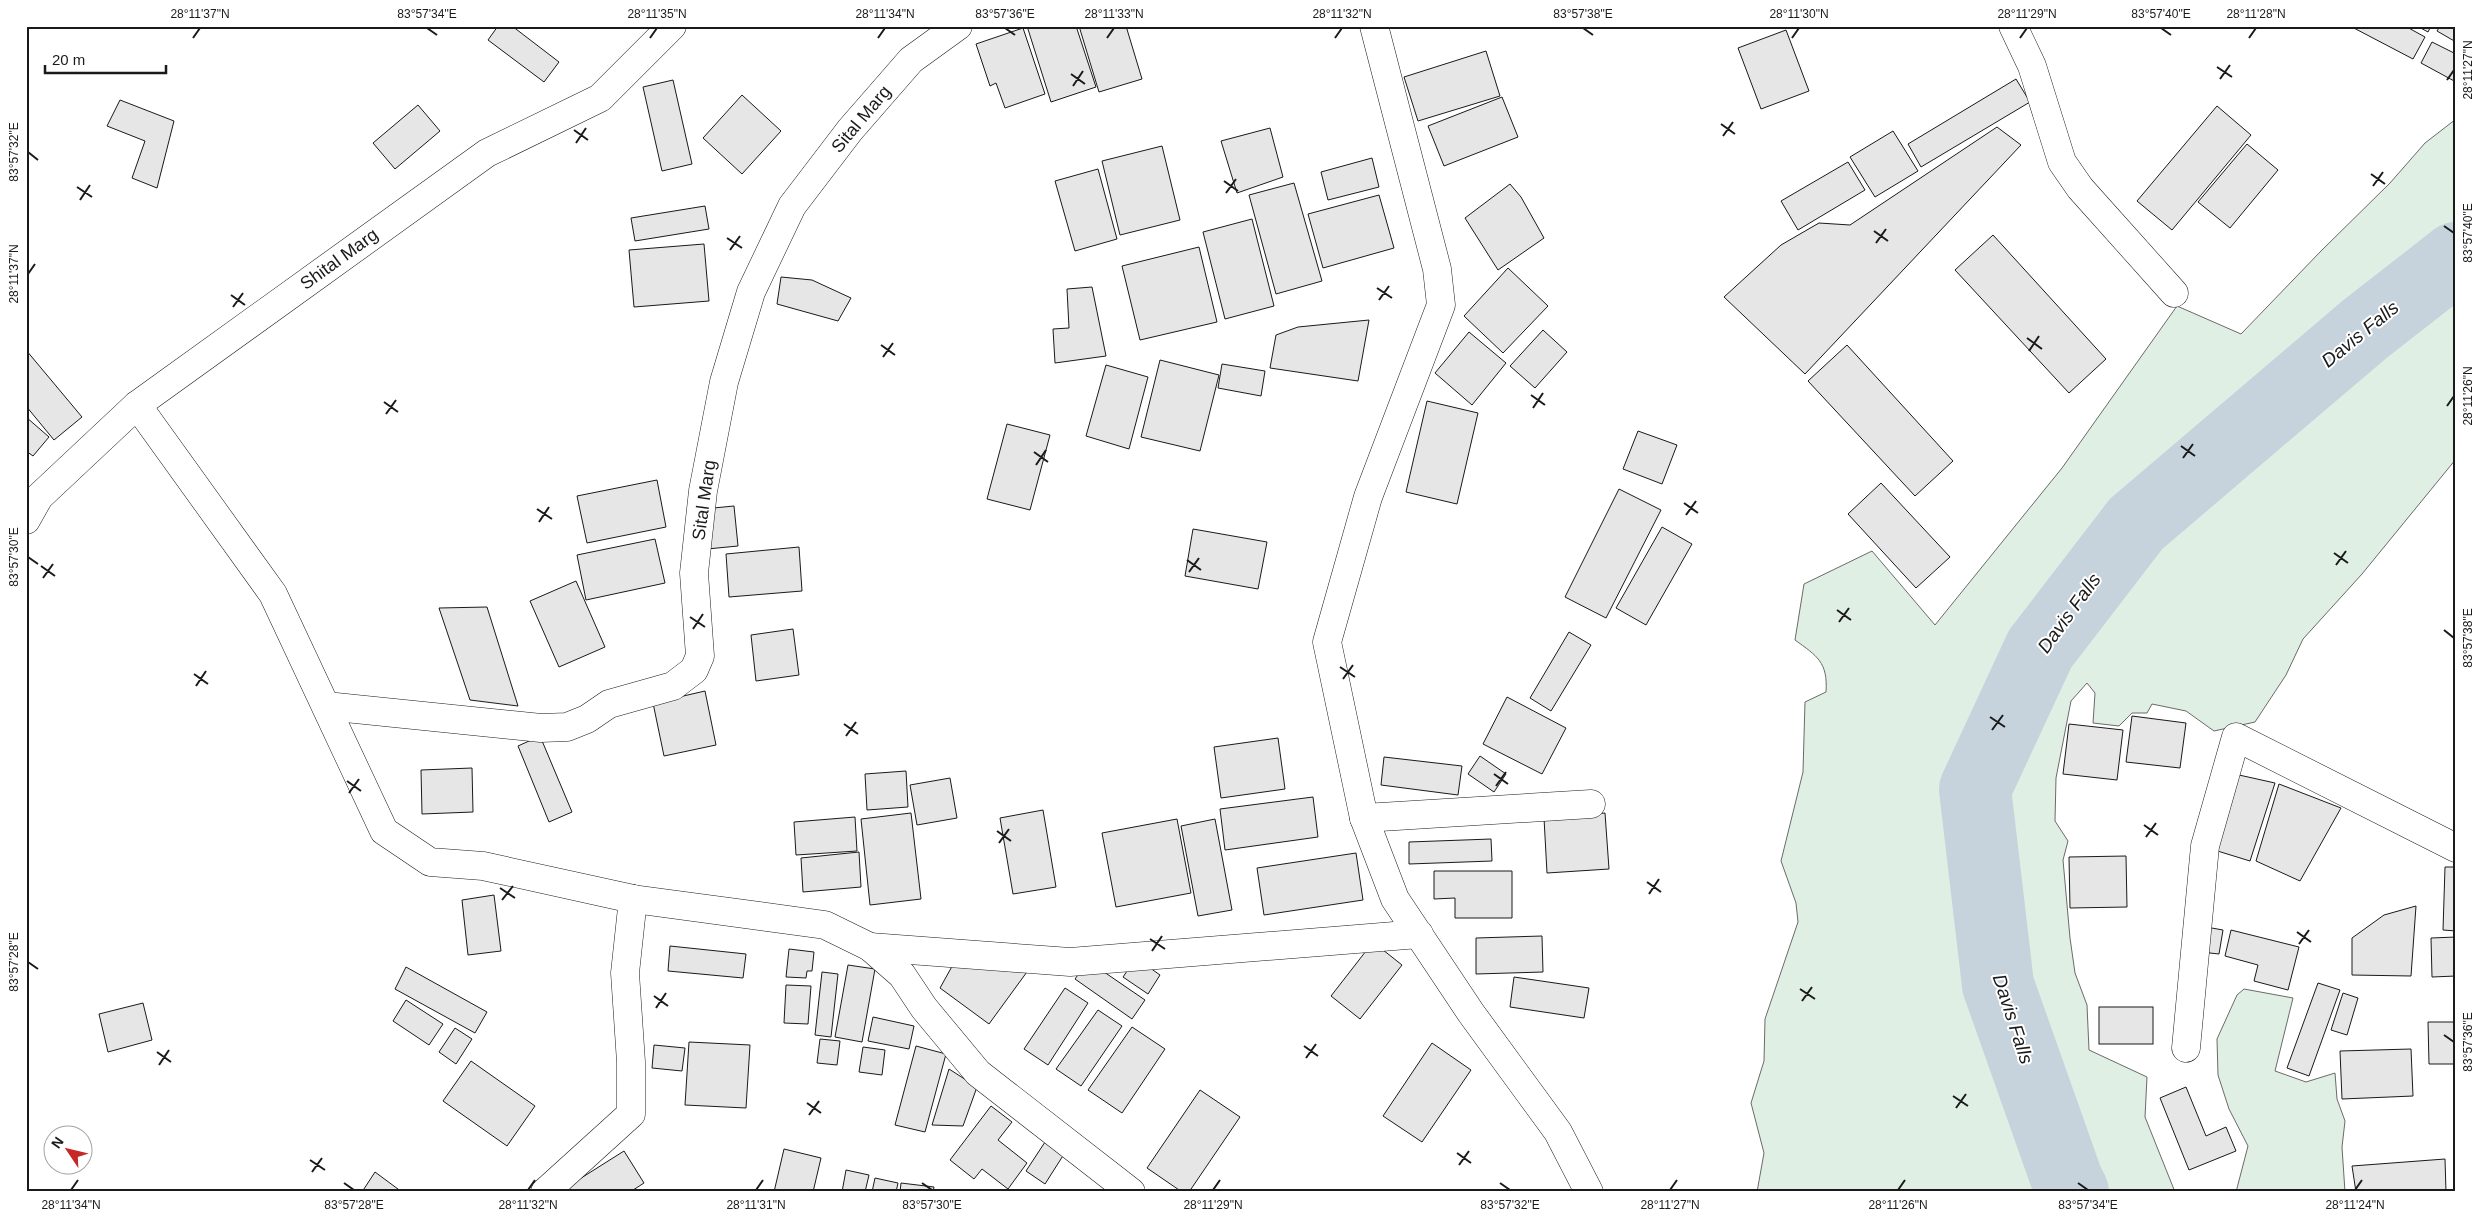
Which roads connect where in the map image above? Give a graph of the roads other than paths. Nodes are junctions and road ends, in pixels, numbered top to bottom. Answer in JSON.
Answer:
{"nodes":[{"id":1,"x":672,"y":26,"type":"edge"},
{"id":2,"x":958,"y":26,"type":"edge"},
{"id":3,"x":1374,"y":26,"type":"edge"},
{"id":4,"x":2013,"y":26,"type":"edge"},
{"id":5,"x":2174,"y":293,"type":"dead end"},
{"id":6,"x":137,"y":405,"type":"junction"},
{"id":7,"x":26,"y":520,"type":"edge"},
{"id":8,"x":326,"y":706,"type":"junction"},
{"id":9,"x":1591,"y":804,"type":"dead end"},
{"id":10,"x":1364,"y":818,"type":"junction"},
{"id":11,"x":2456,"y":848,"type":"edge"},
{"id":12,"x":633,"y":899,"type":"junction"},
{"id":13,"x":1419,"y":934,"type":"junction"},
{"id":14,"x":870,"y":947,"type":"junction"},
{"id":15,"x":2186,"y":1048,"type":"dead end"},
{"id":16,"x":546,"y":1192,"type":"edge"},
{"id":17,"x":1131,"y":1192,"type":"edge"},
{"id":18,"x":1589,"y":1192,"type":"edge"}],
"edges":[{"from":1,"to":6,"type":"street","name":"Shital Marg"},
{"from":2,"to":8,"type":"street","name":"Sital Marg"},
{"from":3,"to":10,"type":"street"},
{"from":4,"to":5,"type":"street"},
{"from":6,"to":7,"type":"street","name":"Shital Marg"},
{"from":6,"to":8,"type":"street"},
{"from":8,"to":12,"type":"street"},
{"from":9,"to":10,"type":"street"},
{"from":10,"to":13,"type":"street"},
{"from":11,"to":15,"type":"street"},
{"from":12,"to":14,"type":"street"},
{"from":12,"to":16,"type":"street"},
{"from":13,"to":14,"type":"street"},
{"from":13,"to":18,"type":"street"},
{"from":14,"to":17,"type":"street"}]}
